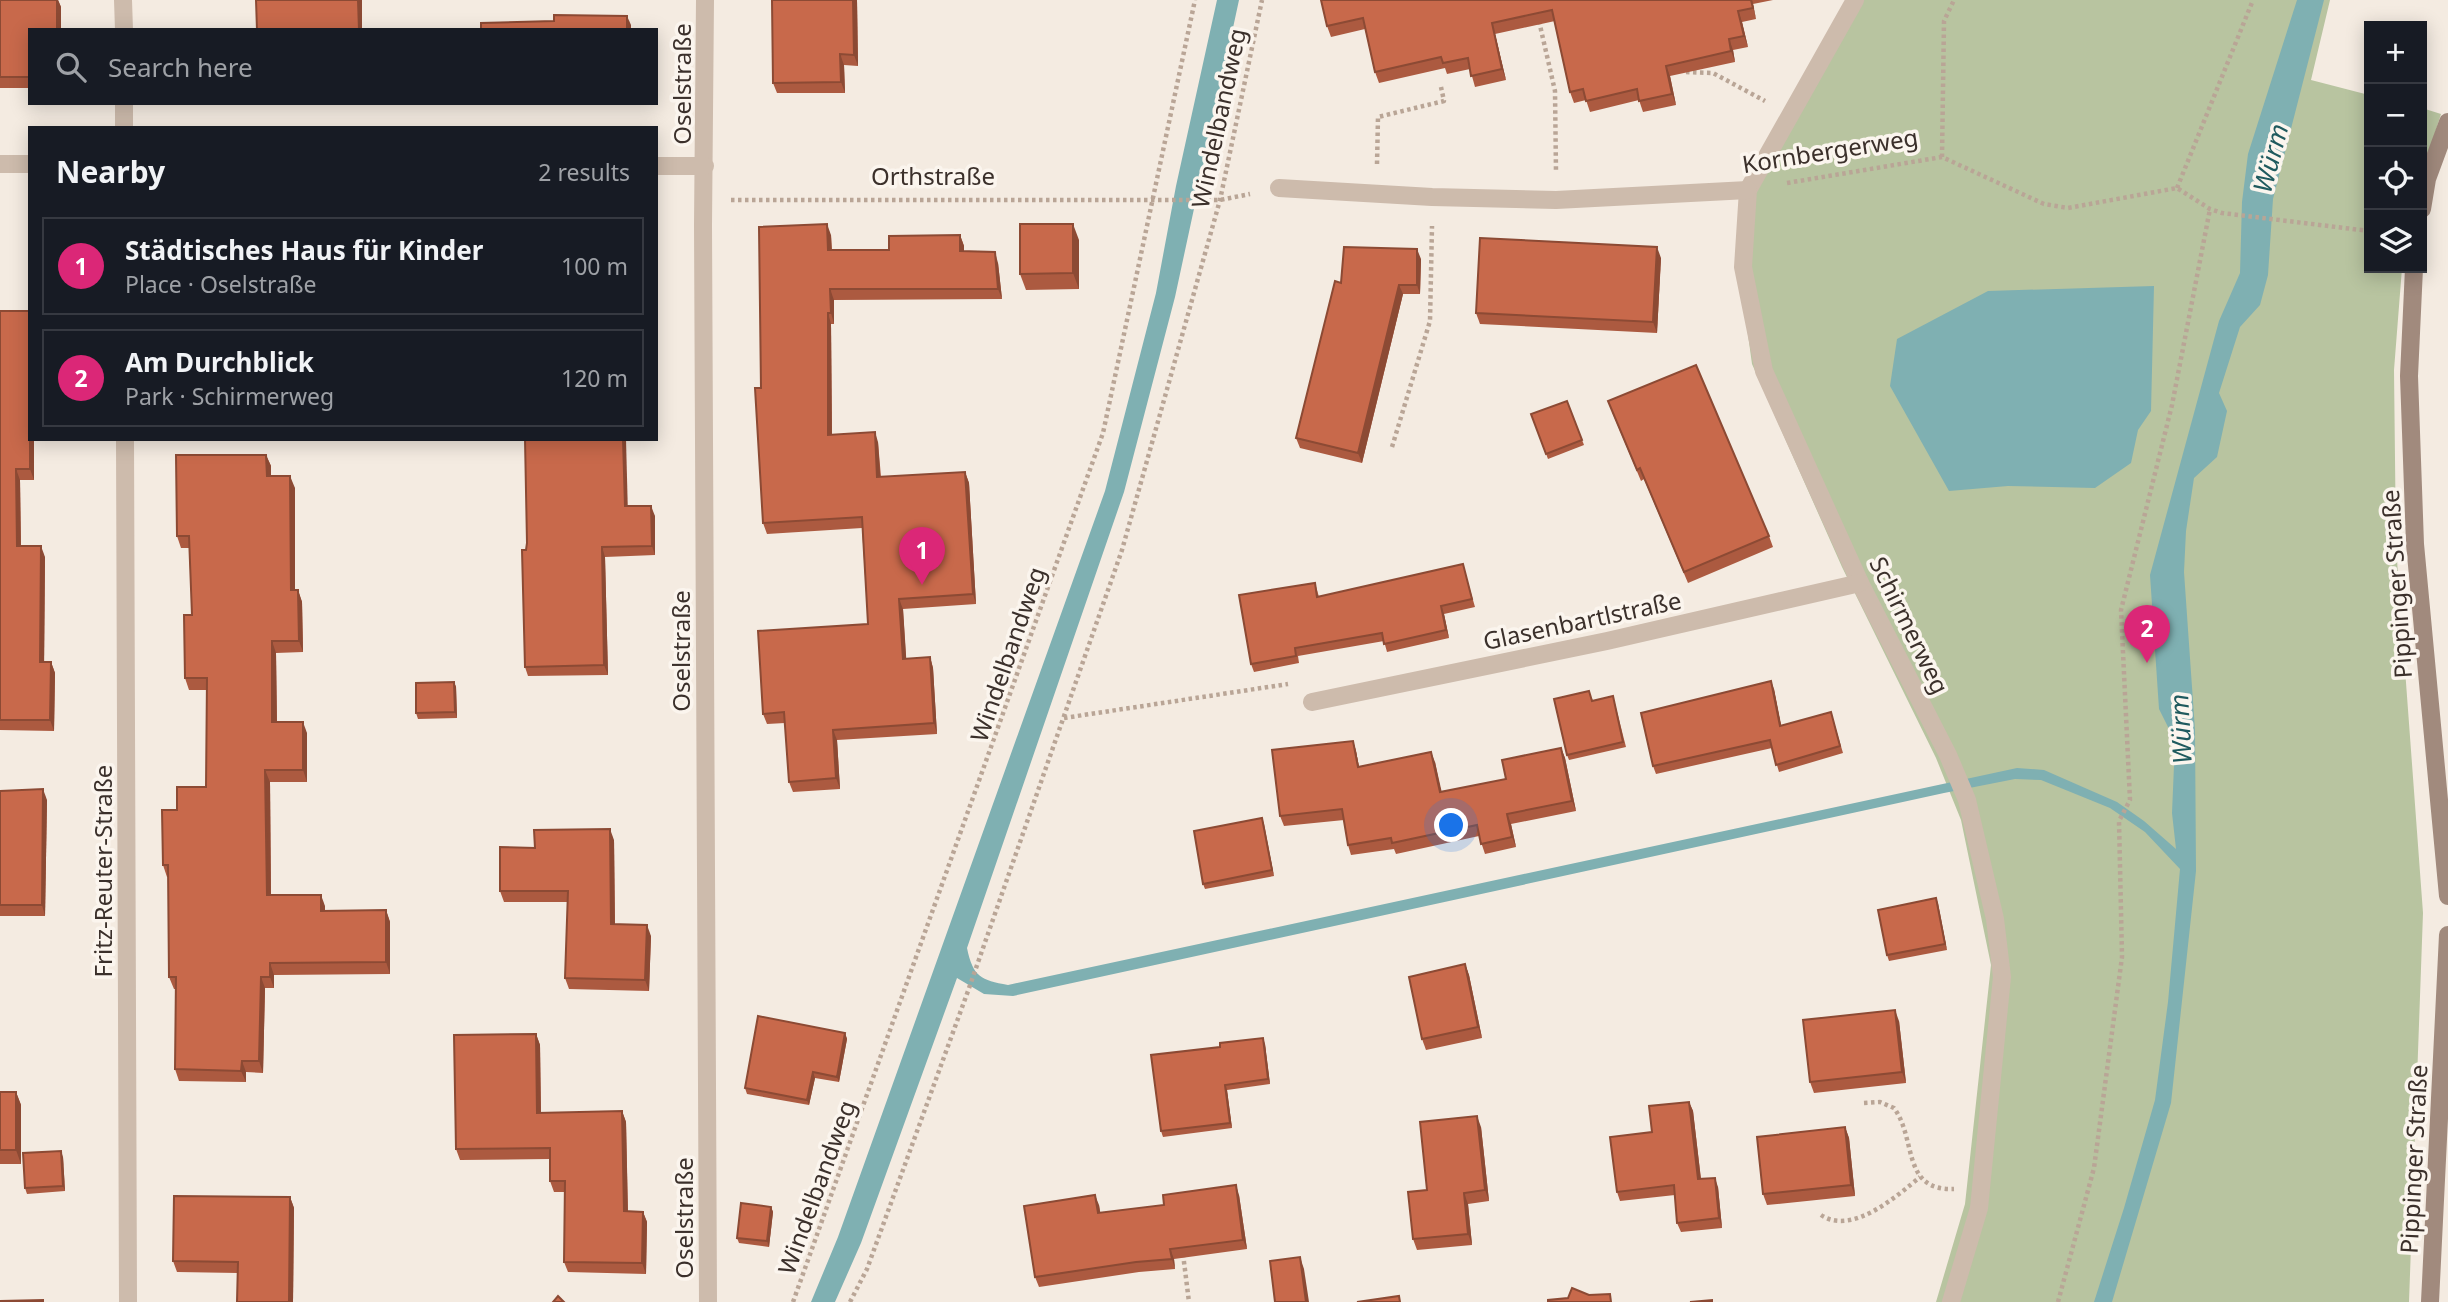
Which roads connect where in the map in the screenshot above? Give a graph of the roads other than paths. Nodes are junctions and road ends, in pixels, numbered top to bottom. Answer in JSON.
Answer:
{"nodes":[{"id":1,"x":123,"y":0,"type":"edge"},
{"id":2,"x":705,"y":0,"type":"edge"},
{"id":3,"x":1855,"y":0,"type":"edge"},
{"id":4,"x":124,"y":28,"type":"edge"},
{"id":5,"x":124,"y":105,"type":"edge"},
{"id":6,"x":2448,"y":122,"type":"edge"},
{"id":7,"x":124,"y":126,"type":"edge"},
{"id":8,"x":0,"y":164,"type":"edge"},
{"id":9,"x":28,"y":164,"type":"edge"},
{"id":10,"x":658,"y":166,"type":"edge"},
{"id":11,"x":705,"y":166,"type":"junction"},
{"id":12,"x":2427,"y":179,"type":"edge"},
{"id":13,"x":1279,"y":188,"type":"road end"},
{"id":14,"x":1748,"y":190,"type":"junction"},
{"id":15,"x":2414,"y":273,"type":"edge"},
{"id":16,"x":125,"y":441,"type":"edge"},
{"id":17,"x":1860,"y":583,"type":"junction"},
{"id":18,"x":1312,"y":702,"type":"road end"},
{"id":19,"x":2448,"y":896,"type":"edge"},
{"id":20,"x":2448,"y":935,"type":"edge"},
{"id":21,"x":128,"y":1302,"type":"edge"},
{"id":22,"x":708,"y":1302,"type":"edge"},
{"id":23,"x":1951,"y":1302,"type":"edge"},
{"id":24,"x":2430,"y":1302,"type":"edge"}],
"edges":[{"from":1,"to":4,"type":"street"},
{"from":2,"to":11,"type":"street","name":"Oselstraße"},
{"from":3,"to":14,"type":"street","name":"Schirmerweg"},
{"from":5,"to":7,"type":"street"},
{"from":6,"to":12,"type":"main road"},
{"from":8,"to":9,"type":"street"},
{"from":10,"to":11,"type":"street"},
{"from":11,"to":22,"type":"street","name":"Oselstraße"},
{"from":13,"to":14,"type":"street","name":"Kornbergerweg"},
{"from":14,"to":17,"type":"street","name":"Schirmerweg"},
{"from":15,"to":19,"type":"main road","name":"Pippinger Straße"},
{"from":16,"to":21,"type":"street","name":"Fritz-Reuter-Straße"},
{"from":17,"to":18,"type":"street","name":"Glasenbartlstraße"},
{"from":17,"to":23,"type":"street","name":"Schirmerweg"},
{"from":20,"to":24,"type":"main road","name":"Pippinger Straße"}]}
